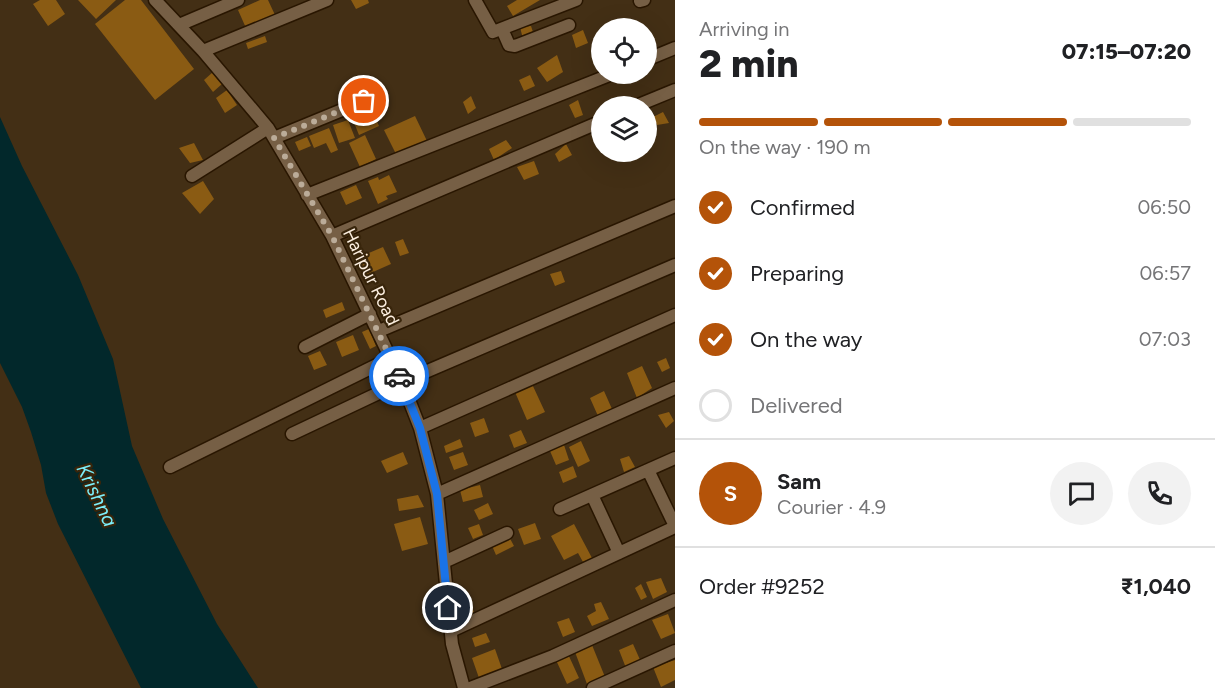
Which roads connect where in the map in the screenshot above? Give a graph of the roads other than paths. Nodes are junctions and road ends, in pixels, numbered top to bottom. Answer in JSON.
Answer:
{"nodes":[{"id":1,"x":155,"y":0,"type":"edge"},
{"id":2,"x":238,"y":0,"type":"edge"},
{"id":3,"x":327,"y":0,"type":"edge"},
{"id":4,"x":475,"y":0,"type":"edge"},
{"id":5,"x":576,"y":0,"type":"edge"},
{"id":6,"x":179,"y":25,"type":"junction"},
{"id":7,"x":569,"y":25,"type":"dead end"},
{"id":8,"x":502,"y":29,"type":"junction"},
{"id":9,"x":675,"y":48,"type":"edge"},
{"id":10,"x":203,"y":51,"type":"junction"},
{"id":11,"x":657,"y":55,"type":"edge"},
{"id":12,"x":591,"y":82,"type":"edge"},
{"id":13,"x":675,"y":90,"type":"edge"},
{"id":14,"x":657,"y":97,"type":"edge"},
{"id":15,"x":364,"y":101,"type":"dead end"},
{"id":16,"x":591,"y":126,"type":"edge"},
{"id":17,"x":271,"y":133,"type":"junction"},
{"id":18,"x":192,"y":176,"type":"dead end"},
{"id":19,"x":307,"y":195,"type":"junction"},
{"id":20,"x":675,"y":206,"type":"edge"},
{"id":21,"x":332,"y":236,"type":"junction"},
{"id":22,"x":675,"y":265,"type":"edge"},
{"id":23,"x":370,"y":314,"type":"junction"},
{"id":24,"x":675,"y":315,"type":"edge"},
{"id":25,"x":378,"y":331,"type":"junction"},
{"id":26,"x":305,"y":347,"type":"dead end"},
{"id":27,"x":391,"y":358,"type":"junction"},
{"id":28,"x":402,"y":382,"type":"junction"},
{"id":29,"x":675,"y":388,"type":"edge"},
{"id":30,"x":420,"y":428,"type":"junction"},
{"id":31,"x":292,"y":434,"type":"dead end"},
{"id":32,"x":675,"y":458,"type":"edge"},
{"id":33,"x":170,"y":467,"type":"dead end"},
{"id":34,"x":648,"y":470,"type":"junction"},
{"id":35,"x":437,"y":494,"type":"junction"},
{"id":36,"x":592,"y":495,"type":"junction"},
{"id":37,"x":560,"y":509,"type":"dead end"},
{"id":38,"x":675,"y":527,"type":"edge"},
{"id":39,"x":507,"y":533,"type":"dead end"},
{"id":40,"x":619,"y":553,"type":"junction"},
{"id":41,"x":444,"y":562,"type":"junction"},
{"id":42,"x":675,"y":600,"type":"edge"},
{"id":43,"x":451,"y":631,"type":"junction"},
{"id":44,"x":675,"y":651,"type":"edge"},
{"id":45,"x":464,"y":688,"type":"edge"},
{"id":46,"x":470,"y":688,"type":"edge"},
{"id":47,"x":593,"y":688,"type":"edge"}],
"edges":[{"from":1,"to":6,"type":"street","name":"Haripur Road"},
{"from":2,"to":6,"type":"street"},
{"from":3,"to":10,"type":"street"},
{"from":4,"to":8,"type":"street"},
{"from":5,"to":8,"type":"street"},
{"from":6,"to":10,"type":"street","name":"Haripur Road"},
{"from":7,"to":8,"type":"street"},
{"from":9,"to":11,"type":"street"},
{"from":10,"to":17,"type":"street","name":"Haripur Road"},
{"from":12,"to":19,"type":"street"},
{"from":13,"to":14,"type":"street"},
{"from":15,"to":17,"type":"street"},
{"from":16,"to":21,"type":"street"},
{"from":17,"to":18,"type":"street"},
{"from":17,"to":19,"type":"street","name":"Haripur Road"},
{"from":19,"to":21,"type":"street","name":"Haripur Road"},
{"from":20,"to":25,"type":"street"},
{"from":21,"to":23,"type":"street","name":"Haripur Road"},
{"from":22,"to":28,"type":"street"},
{"from":23,"to":25,"type":"street","name":"Haripur Road"},
{"from":23,"to":26,"type":"street"},
{"from":24,"to":30,"type":"street"},
{"from":25,"to":27,"type":"street","name":"Haripur Road"},
{"from":27,"to":28,"type":"street","name":"Haripur Road"},
{"from":27,"to":33,"type":"street"},
{"from":28,"to":30,"type":"street","name":"Haripur Road"},
{"from":28,"to":31,"type":"street"},
{"from":29,"to":35,"type":"street"},
{"from":30,"to":35,"type":"street","name":"Haripur Road"},
{"from":32,"to":34,"type":"street"},
{"from":34,"to":36,"type":"street"},
{"from":34,"to":38,"type":"street"},
{"from":35,"to":41,"type":"street","name":"Haripur Road"},
{"from":36,"to":37,"type":"street"},
{"from":36,"to":40,"type":"street"},
{"from":38,"to":40,"type":"street"},
{"from":39,"to":41,"type":"street"},
{"from":40,"to":43,"type":"street"},
{"from":41,"to":43,"type":"street","name":"Haripur Road"},
{"from":42,"to":46,"type":"street"},
{"from":43,"to":45,"type":"street","name":"Haripur Road"},
{"from":44,"to":47,"type":"street"}]}
